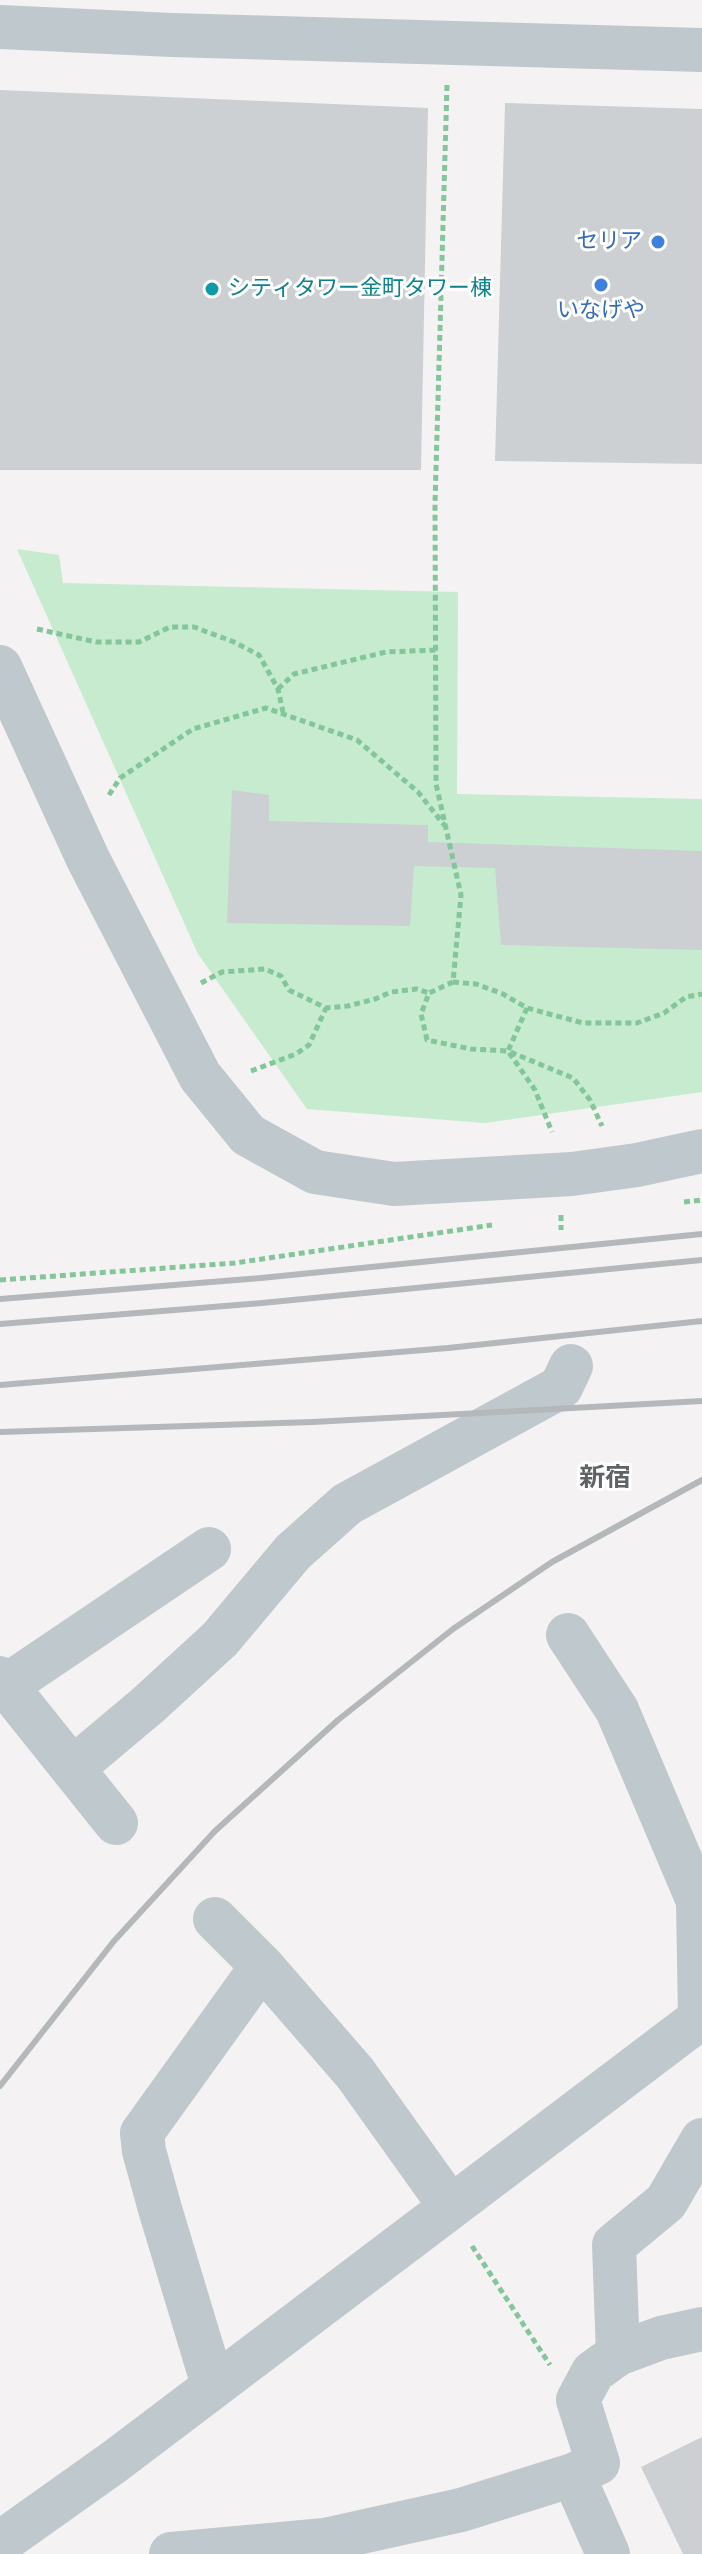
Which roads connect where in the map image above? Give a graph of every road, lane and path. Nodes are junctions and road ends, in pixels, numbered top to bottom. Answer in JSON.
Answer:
{"nodes":[{"id":1,"x":0,"y":27,"type":"edge"},
{"id":2,"x":448,"y":42,"type":"junction"},
{"id":3,"x":702,"y":50,"type":"edge"},
{"id":4,"x":37,"y":629,"type":"dead end"},
{"id":5,"x":436,"y":650,"type":"junction"},
{"id":6,"x":0,"y":667,"type":"edge"},
{"id":7,"x":278,"y":689,"type":"junction"},
{"id":8,"x":283,"y":713,"type":"junction"},
{"id":9,"x":109,"y":795,"type":"dead end"},
{"id":10,"x":446,"y":827,"type":"junction"},
{"id":11,"x":453,"y":982,"type":"junction"},
{"id":12,"x":201,"y":983,"type":"dead end"},
{"id":13,"x":429,"y":993,"type":"junction"},
{"id":14,"x":702,"y":994,"type":"edge"},
{"id":15,"x":326,"y":1008,"type":"junction"},
{"id":16,"x":527,"y":1008,"type":"junction"},
{"id":17,"x":508,"y":1051,"type":"junction"},
{"id":18,"x":250,"y":1072,"type":"dead end"},
{"id":19,"x":606,"y":1135,"type":"dead end"},
{"id":20,"x":554,"y":1137,"type":"dead end"},
{"id":21,"x":702,"y":1151,"type":"edge"},
{"id":22,"x":702,"y":1200,"type":"edge"},
{"id":23,"x":671,"y":1203,"type":"dead end"},
{"id":24,"x":576,"y":1213,"type":"dead end"},
{"id":25,"x":561,"y":1215,"type":"dead end"},
{"id":26,"x":499,"y":1224,"type":"dead end"},
{"id":27,"x":0,"y":1280,"type":"edge"},
{"id":28,"x":571,"y":1366,"type":"dead end"},
{"id":29,"x":209,"y":1549,"type":"dead end"},
{"id":30,"x":568,"y":1635,"type":"dead end"},
{"id":31,"x":3,"y":1682,"type":"edge"},
{"id":32,"x":73,"y":1768,"type":"junction"},
{"id":33,"x":116,"y":1823,"type":"dead end"},
{"id":34,"x":215,"y":1919,"type":"dead end"},
{"id":35,"x":262,"y":1966,"type":"junction"},
{"id":36,"x":701,"y":2018,"type":"edge"},
{"id":37,"x":702,"y":2140,"type":"edge"},
{"id":38,"x":450,"y":2206,"type":"junction"},
{"id":39,"x":702,"y":2329,"type":"edge"},
{"id":40,"x":618,"y":2354,"type":"junction"},
{"id":41,"x":213,"y":2385,"type":"junction"},
{"id":42,"x":578,"y":2400,"type":"junction"},
{"id":43,"x":573,"y":2475,"type":"junction"},
{"id":44,"x":0,"y":2543,"type":"edge"},
{"id":45,"x":171,"y":2554,"type":"edge"},
{"id":46,"x":608,"y":2554,"type":"edge"}],
"edges":[{"from":1,"to":2,"type":"street"},
{"from":2,"to":3,"type":"street"},
{"from":2,"to":5,"type":"path"},
{"from":4,"to":7,"type":"path"},
{"from":5,"to":7,"type":"path"},
{"from":5,"to":10,"type":"path"},
{"from":6,"to":21,"type":"street"},
{"from":7,"to":8,"type":"path"},
{"from":8,"to":9,"type":"path"},
{"from":8,"to":10,"type":"path"},
{"from":10,"to":11,"type":"path"},
{"from":11,"to":13,"type":"path"},
{"from":11,"to":16,"type":"path"},
{"from":12,"to":15,"type":"path"},
{"from":13,"to":15,"type":"path"},
{"from":13,"to":17,"type":"path"},
{"from":14,"to":16,"type":"path"},
{"from":15,"to":18,"type":"path"},
{"from":16,"to":17,"type":"path"},
{"from":17,"to":19,"type":"path"},
{"from":17,"to":20,"type":"path"},
{"from":22,"to":23,"type":"path"},
{"from":24,"to":25,"type":"path"},
{"from":26,"to":27,"type":"path"},
{"from":28,"to":32,"type":"street"},
{"from":29,"to":31,"type":"street"},
{"from":30,"to":36,"type":"street"},
{"from":31,"to":32,"type":"street"},
{"from":32,"to":33,"type":"street"},
{"from":34,"to":35,"type":"street"},
{"from":35,"to":38,"type":"street"},
{"from":35,"to":41,"type":"street"},
{"from":36,"to":38,"type":"street"},
{"from":37,"to":40,"type":"street"},
{"from":38,"to":41,"type":"street"},
{"from":38,"to":42,"type":"path"},
{"from":39,"to":40,"type":"street"},
{"from":40,"to":42,"type":"street"},
{"from":41,"to":44,"type":"street"},
{"from":42,"to":43,"type":"street"},
{"from":43,"to":45,"type":"street"},
{"from":43,"to":46,"type":"street"}]}
